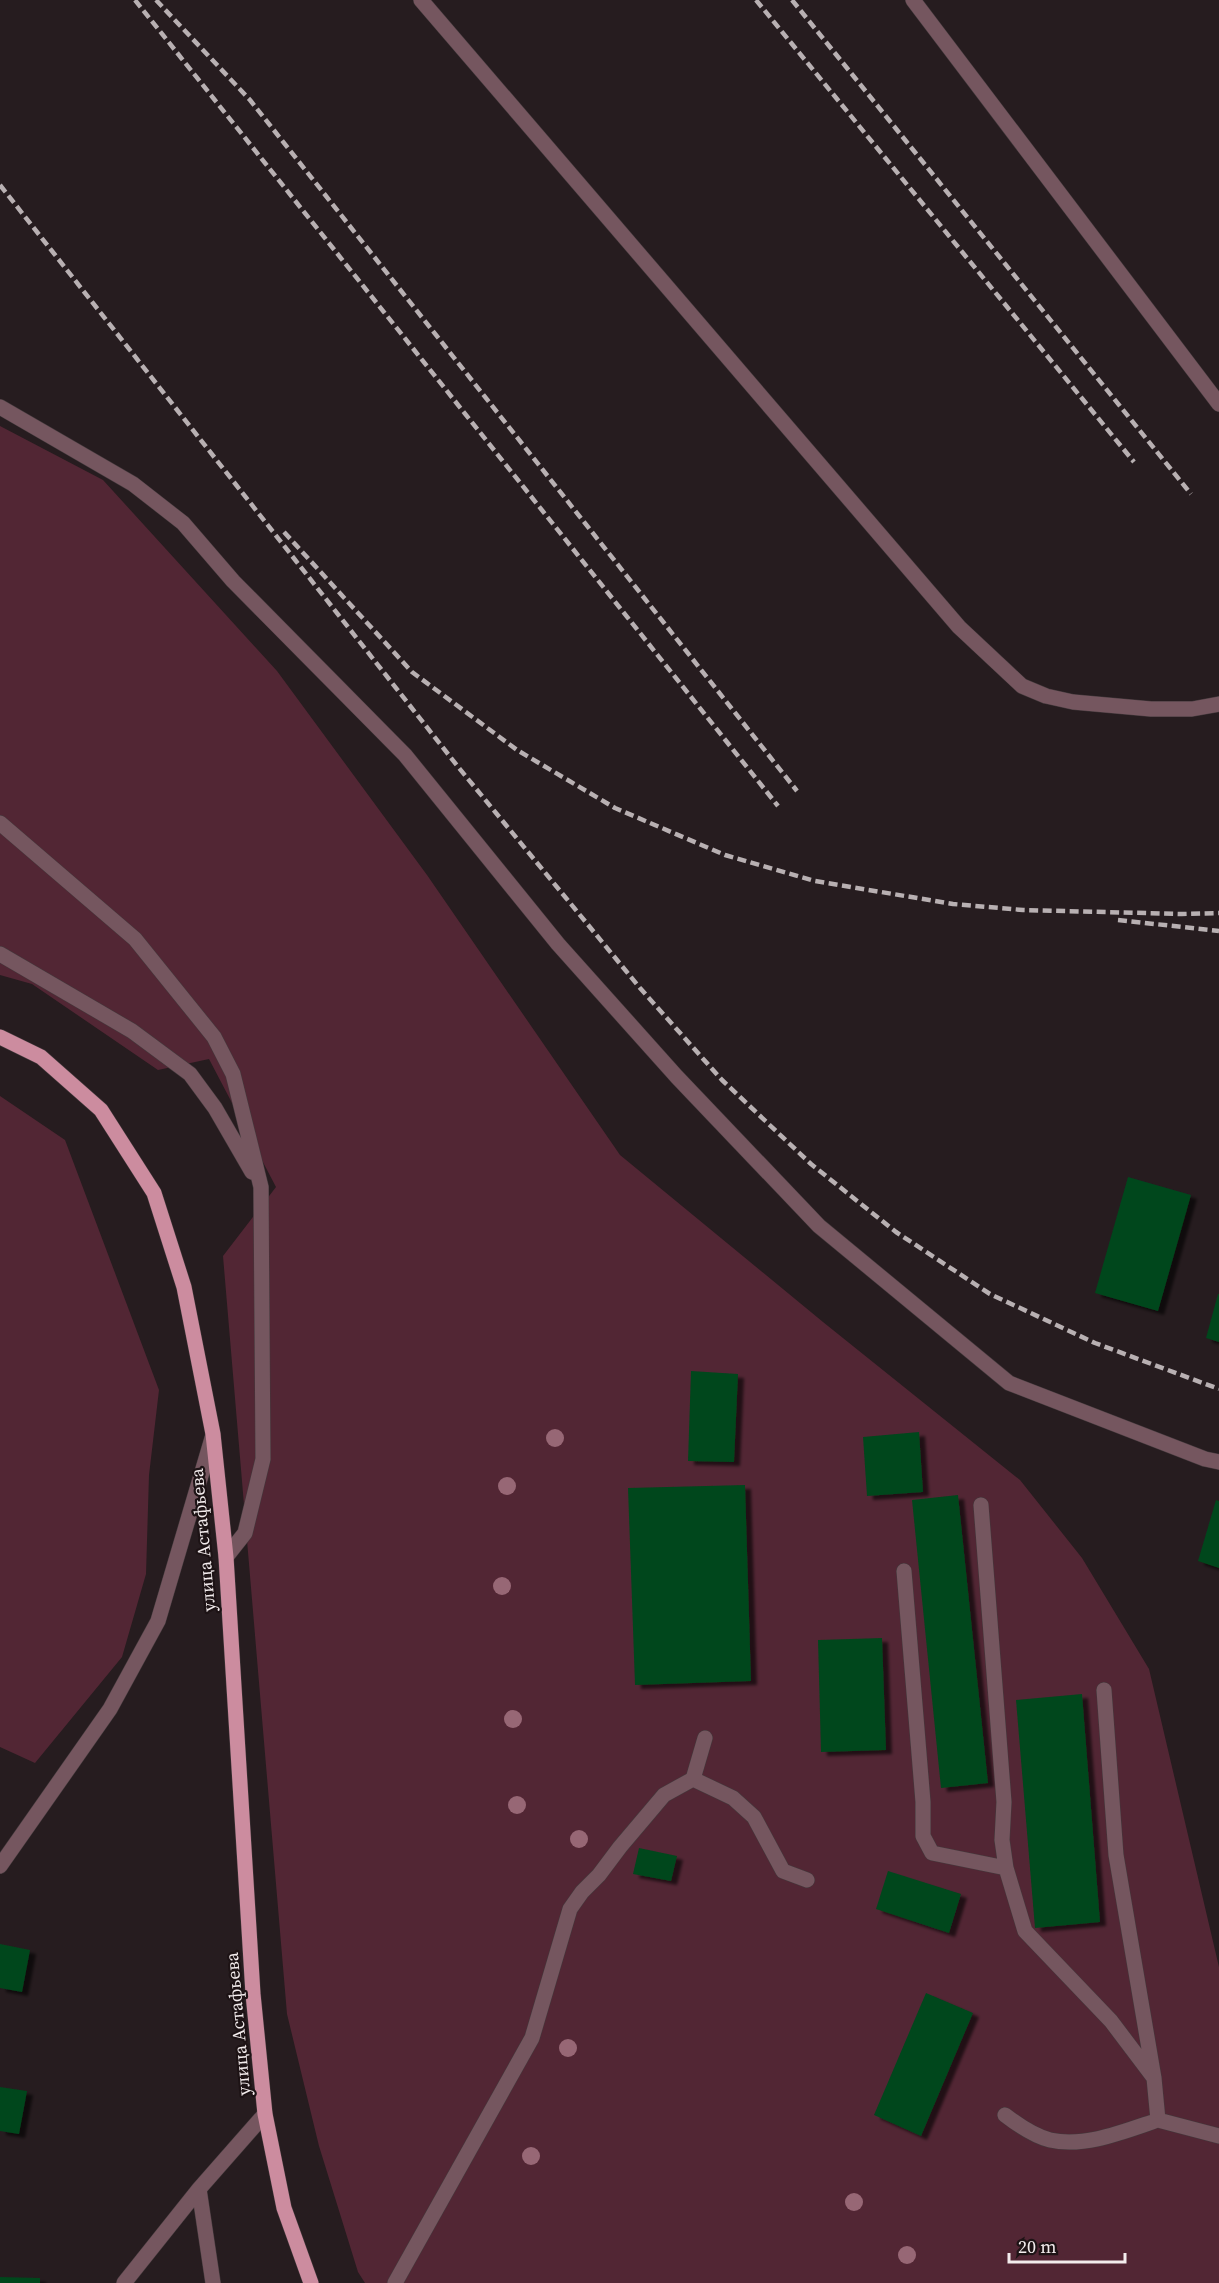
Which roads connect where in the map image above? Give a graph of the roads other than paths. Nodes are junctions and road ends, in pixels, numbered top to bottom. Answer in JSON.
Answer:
{"nodes":[{"id":1,"x":421,"y":0,"type":"edge"},
{"id":2,"x":913,"y":0,"type":"edge"},
{"id":3,"x":1219,"y":405,"type":"edge"},
{"id":4,"x":0,"y":407,"type":"edge"},
{"id":5,"x":1219,"y":704,"type":"edge"},
{"id":6,"x":0,"y":823,"type":"edge"},
{"id":7,"x":0,"y":954,"type":"edge"},
{"id":8,"x":0,"y":1037,"type":"edge"},
{"id":9,"x":261,"y":1187,"type":"junction"},
{"id":10,"x":213,"y":1434,"type":"junction"},
{"id":11,"x":1219,"y":1462,"type":"edge"},
{"id":12,"x":981,"y":1504,"type":"dead end"},
{"id":13,"x":226,"y":1557,"type":"junction"},
{"id":14,"x":904,"y":1571,"type":"dead end"},
{"id":15,"x":1104,"y":1690,"type":"dead end"},
{"id":16,"x":705,"y":1738,"type":"dead end"},
{"id":17,"x":693,"y":1779,"type":"junction"},
{"id":18,"x":0,"y":1866,"type":"edge"},
{"id":19,"x":1006,"y":1868,"type":"junction"},
{"id":20,"x":807,"y":1880,"type":"dead end"},
{"id":21,"x":1154,"y":2078,"type":"junction"},
{"id":22,"x":265,"y":2114,"type":"junction"},
{"id":23,"x":1005,"y":2115,"type":"dead end"},
{"id":24,"x":1158,"y":2120,"type":"junction"},
{"id":25,"x":1219,"y":2136,"type":"edge"},
{"id":26,"x":199,"y":2188,"type":"junction"},
{"id":27,"x":124,"y":2283,"type":"edge"},
{"id":28,"x":213,"y":2283,"type":"edge"},
{"id":29,"x":311,"y":2283,"type":"edge"},
{"id":30,"x":395,"y":2283,"type":"edge"}],
"edges":[{"from":1,"to":5,"type":"street"},
{"from":2,"to":3,"type":"street"},
{"from":4,"to":11,"type":"street"},
{"from":6,"to":9,"type":"street"},
{"from":7,"to":9,"type":"street"},
{"from":8,"to":10,"type":"main road","name":"улица Астафьева"},
{"from":9,"to":13,"type":"street"},
{"from":10,"to":13,"type":"main road","name":"улица Астафьева"},
{"from":10,"to":18,"type":"street"},
{"from":12,"to":19,"type":"street"},
{"from":13,"to":22,"type":"main road","name":"улица Астафьева"},
{"from":14,"to":19,"type":"street"},
{"from":15,"to":21,"type":"street"},
{"from":16,"to":17,"type":"street"},
{"from":17,"to":20,"type":"street"},
{"from":17,"to":30,"type":"street"},
{"from":19,"to":21,"type":"street"},
{"from":21,"to":24,"type":"street"},
{"from":22,"to":26,"type":"street","name":"улица Астафьева"},
{"from":22,"to":29,"type":"main road","name":"улица Астафьева"},
{"from":23,"to":24,"type":"street"},
{"from":24,"to":25,"type":"street"},
{"from":26,"to":27,"type":"street","name":"улица Астафьева"},
{"from":26,"to":28,"type":"street"}]}
